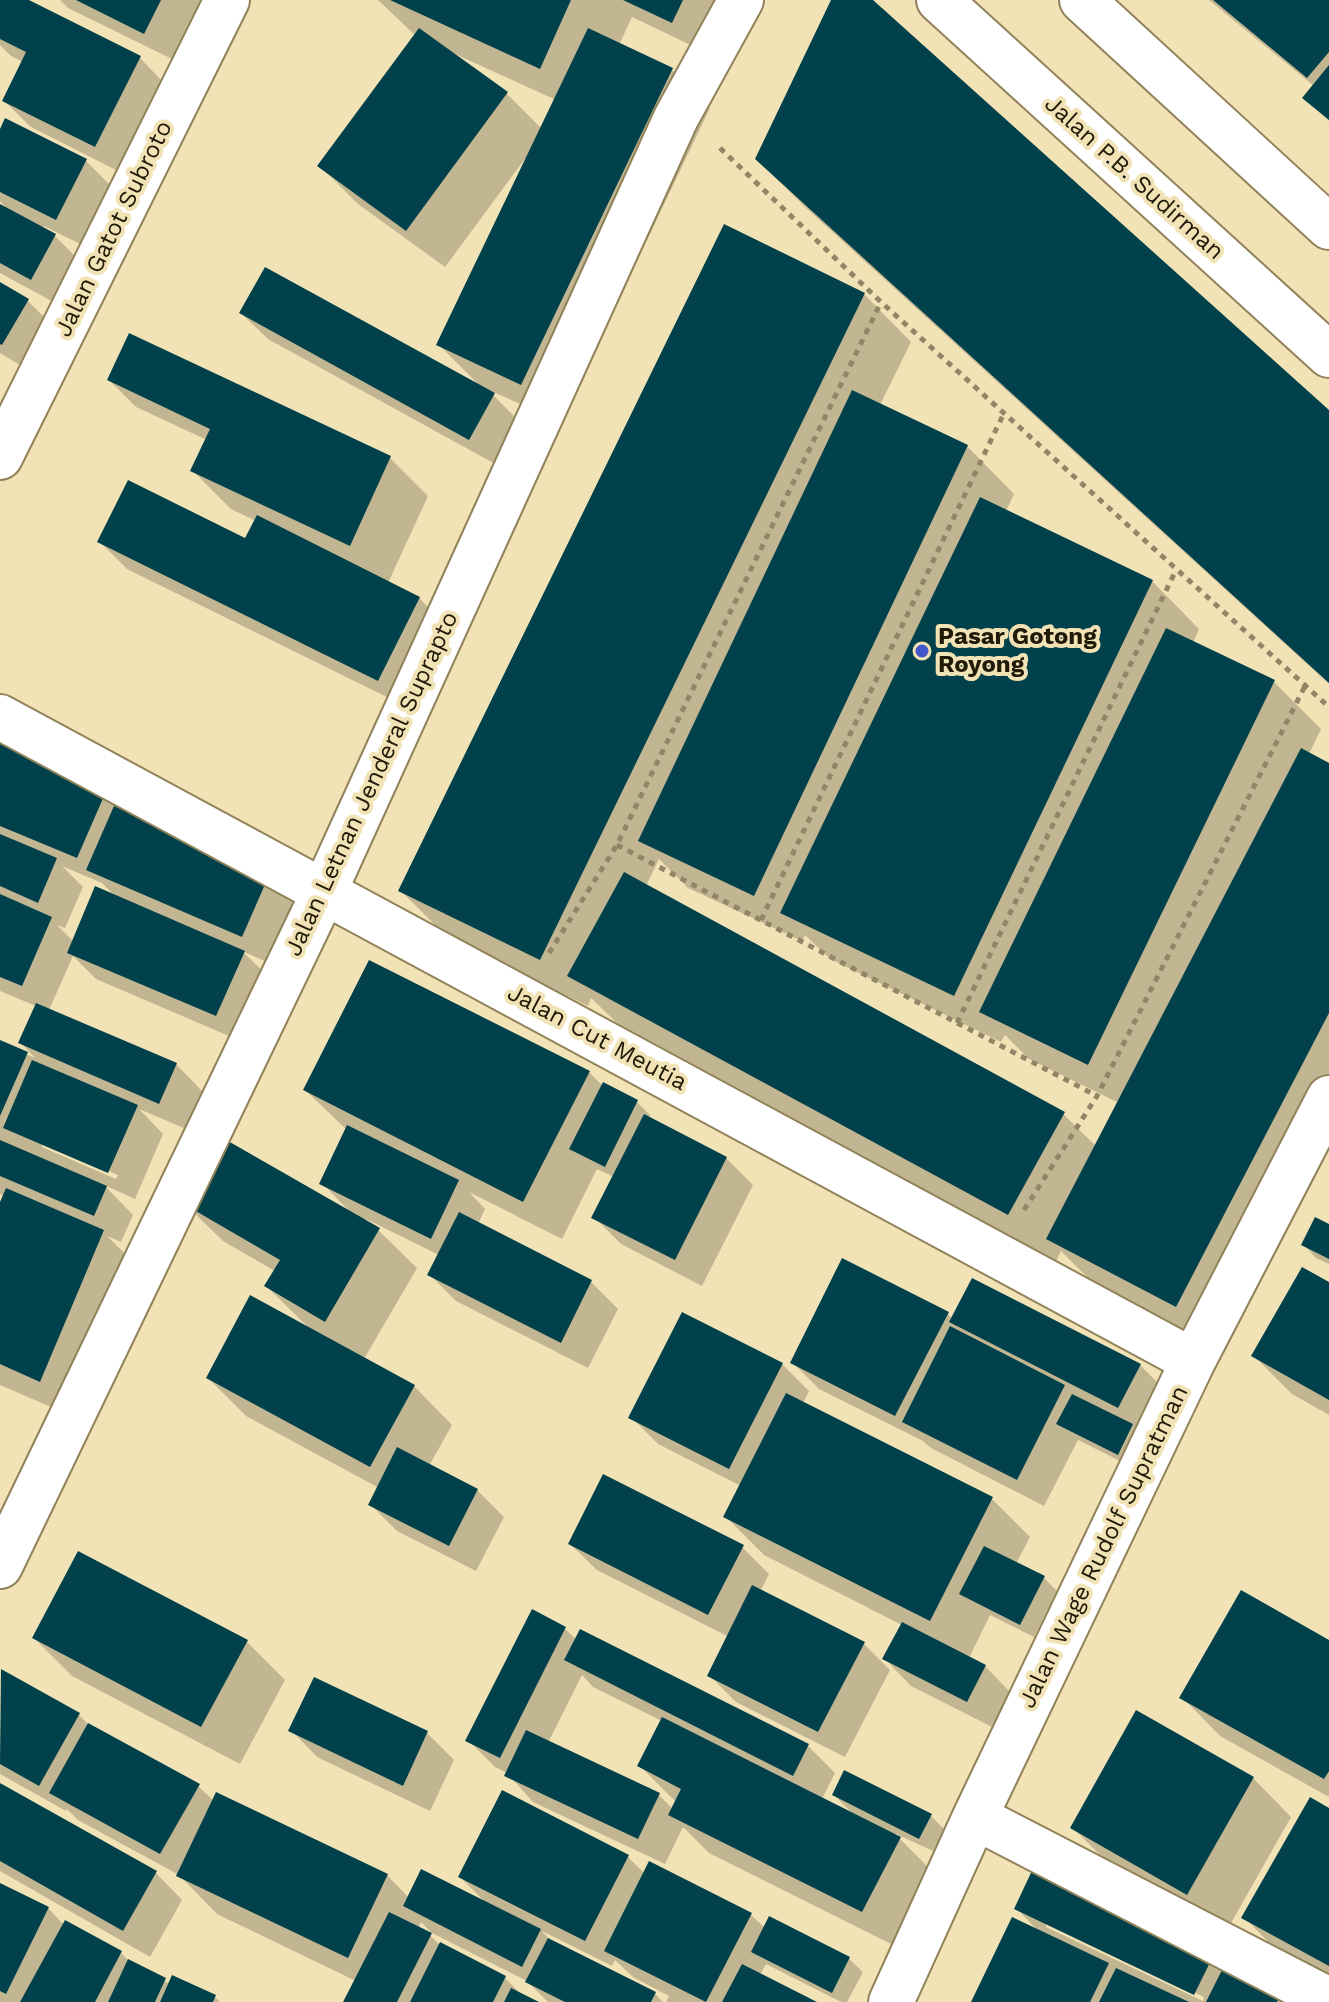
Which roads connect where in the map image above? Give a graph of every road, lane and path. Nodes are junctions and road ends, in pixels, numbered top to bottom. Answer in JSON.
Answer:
{"nodes":[{"id":1,"x":227,"y":0,"type":"edge"},
{"id":2,"x":741,"y":0,"type":"edge"},
{"id":3,"x":939,"y":0,"type":"edge"},
{"id":4,"x":1082,"y":0,"type":"edge"},
{"id":5,"x":728,"y":136,"type":"dead end"},
{"id":6,"x":722,"y":149,"type":"junction"},
{"id":7,"x":715,"y":164,"type":"dead end"},
{"id":8,"x":1329,"y":227,"type":"edge"},
{"id":9,"x":881,"y":302,"type":"junction"},
{"id":10,"x":1329,"y":355,"type":"edge"},
{"id":11,"x":1004,"y":413,"type":"junction"},
{"id":12,"x":0,"y":457,"type":"edge"},
{"id":13,"x":1176,"y":570,"type":"junction"},
{"id":14,"x":1305,"y":686,"type":"junction"},
{"id":15,"x":1329,"y":707,"type":"edge"},
{"id":16,"x":0,"y":717,"type":"edge"},
{"id":17,"x":617,"y":845,"type":"junction"},
{"id":18,"x":324,"y":892,"type":"junction"},
{"id":19,"x":761,"y":920,"type":"junction"},
{"id":20,"x":545,"y":958,"type":"dead end"},
{"id":21,"x":957,"y":1023,"type":"junction"},
{"id":22,"x":1097,"y":1096,"type":"junction"},
{"id":23,"x":1329,"y":1098,"type":"edge"},
{"id":24,"x":1020,"y":1216,"type":"dead end"},
{"id":25,"x":1193,"y":1361,"type":"junction"},
{"id":26,"x":0,"y":1566,"type":"edge"},
{"id":27,"x":975,"y":1817,"type":"junction"},
{"id":28,"x":1329,"y":2000,"type":"edge"},
{"id":29,"x":891,"y":2002,"type":"edge"}],
"edges":[{"from":1,"to":12,"type":"street","name":"Jalan Gatot Subroto"},
{"from":2,"to":18,"type":"street","name":"Jalan Letnan Jenderal Suprapto"},
{"from":3,"to":10,"type":"street","name":"Jalan P.B. Sudirman"},
{"from":4,"to":8,"type":"street"},
{"from":5,"to":6,"type":"path"},
{"from":6,"to":7,"type":"path"},
{"from":6,"to":9,"type":"path"},
{"from":9,"to":11,"type":"path"},
{"from":9,"to":17,"type":"path"},
{"from":11,"to":13,"type":"path"},
{"from":11,"to":19,"type":"path"},
{"from":13,"to":14,"type":"path"},
{"from":13,"to":21,"type":"path"},
{"from":14,"to":15,"type":"path"},
{"from":14,"to":22,"type":"path"},
{"from":16,"to":18,"type":"street","name":"Jalan Cut Meutia"},
{"from":17,"to":19,"type":"path"},
{"from":17,"to":20,"type":"path"},
{"from":18,"to":25,"type":"street","name":"Jalan Cut Meutia"},
{"from":18,"to":26,"type":"street","name":"Jalan Letnan Jenderal Suprapto"},
{"from":19,"to":21,"type":"path"},
{"from":21,"to":22,"type":"path"},
{"from":22,"to":24,"type":"path"},
{"from":23,"to":25,"type":"street","name":"Jalan Wage Rudolf Supratman"},
{"from":25,"to":27,"type":"street","name":"Jalan Wage Rudolf Supratman"},
{"from":27,"to":28,"type":"street"},
{"from":27,"to":29,"type":"street","name":"Jalan Wage Rudolf Supratman"}]}
